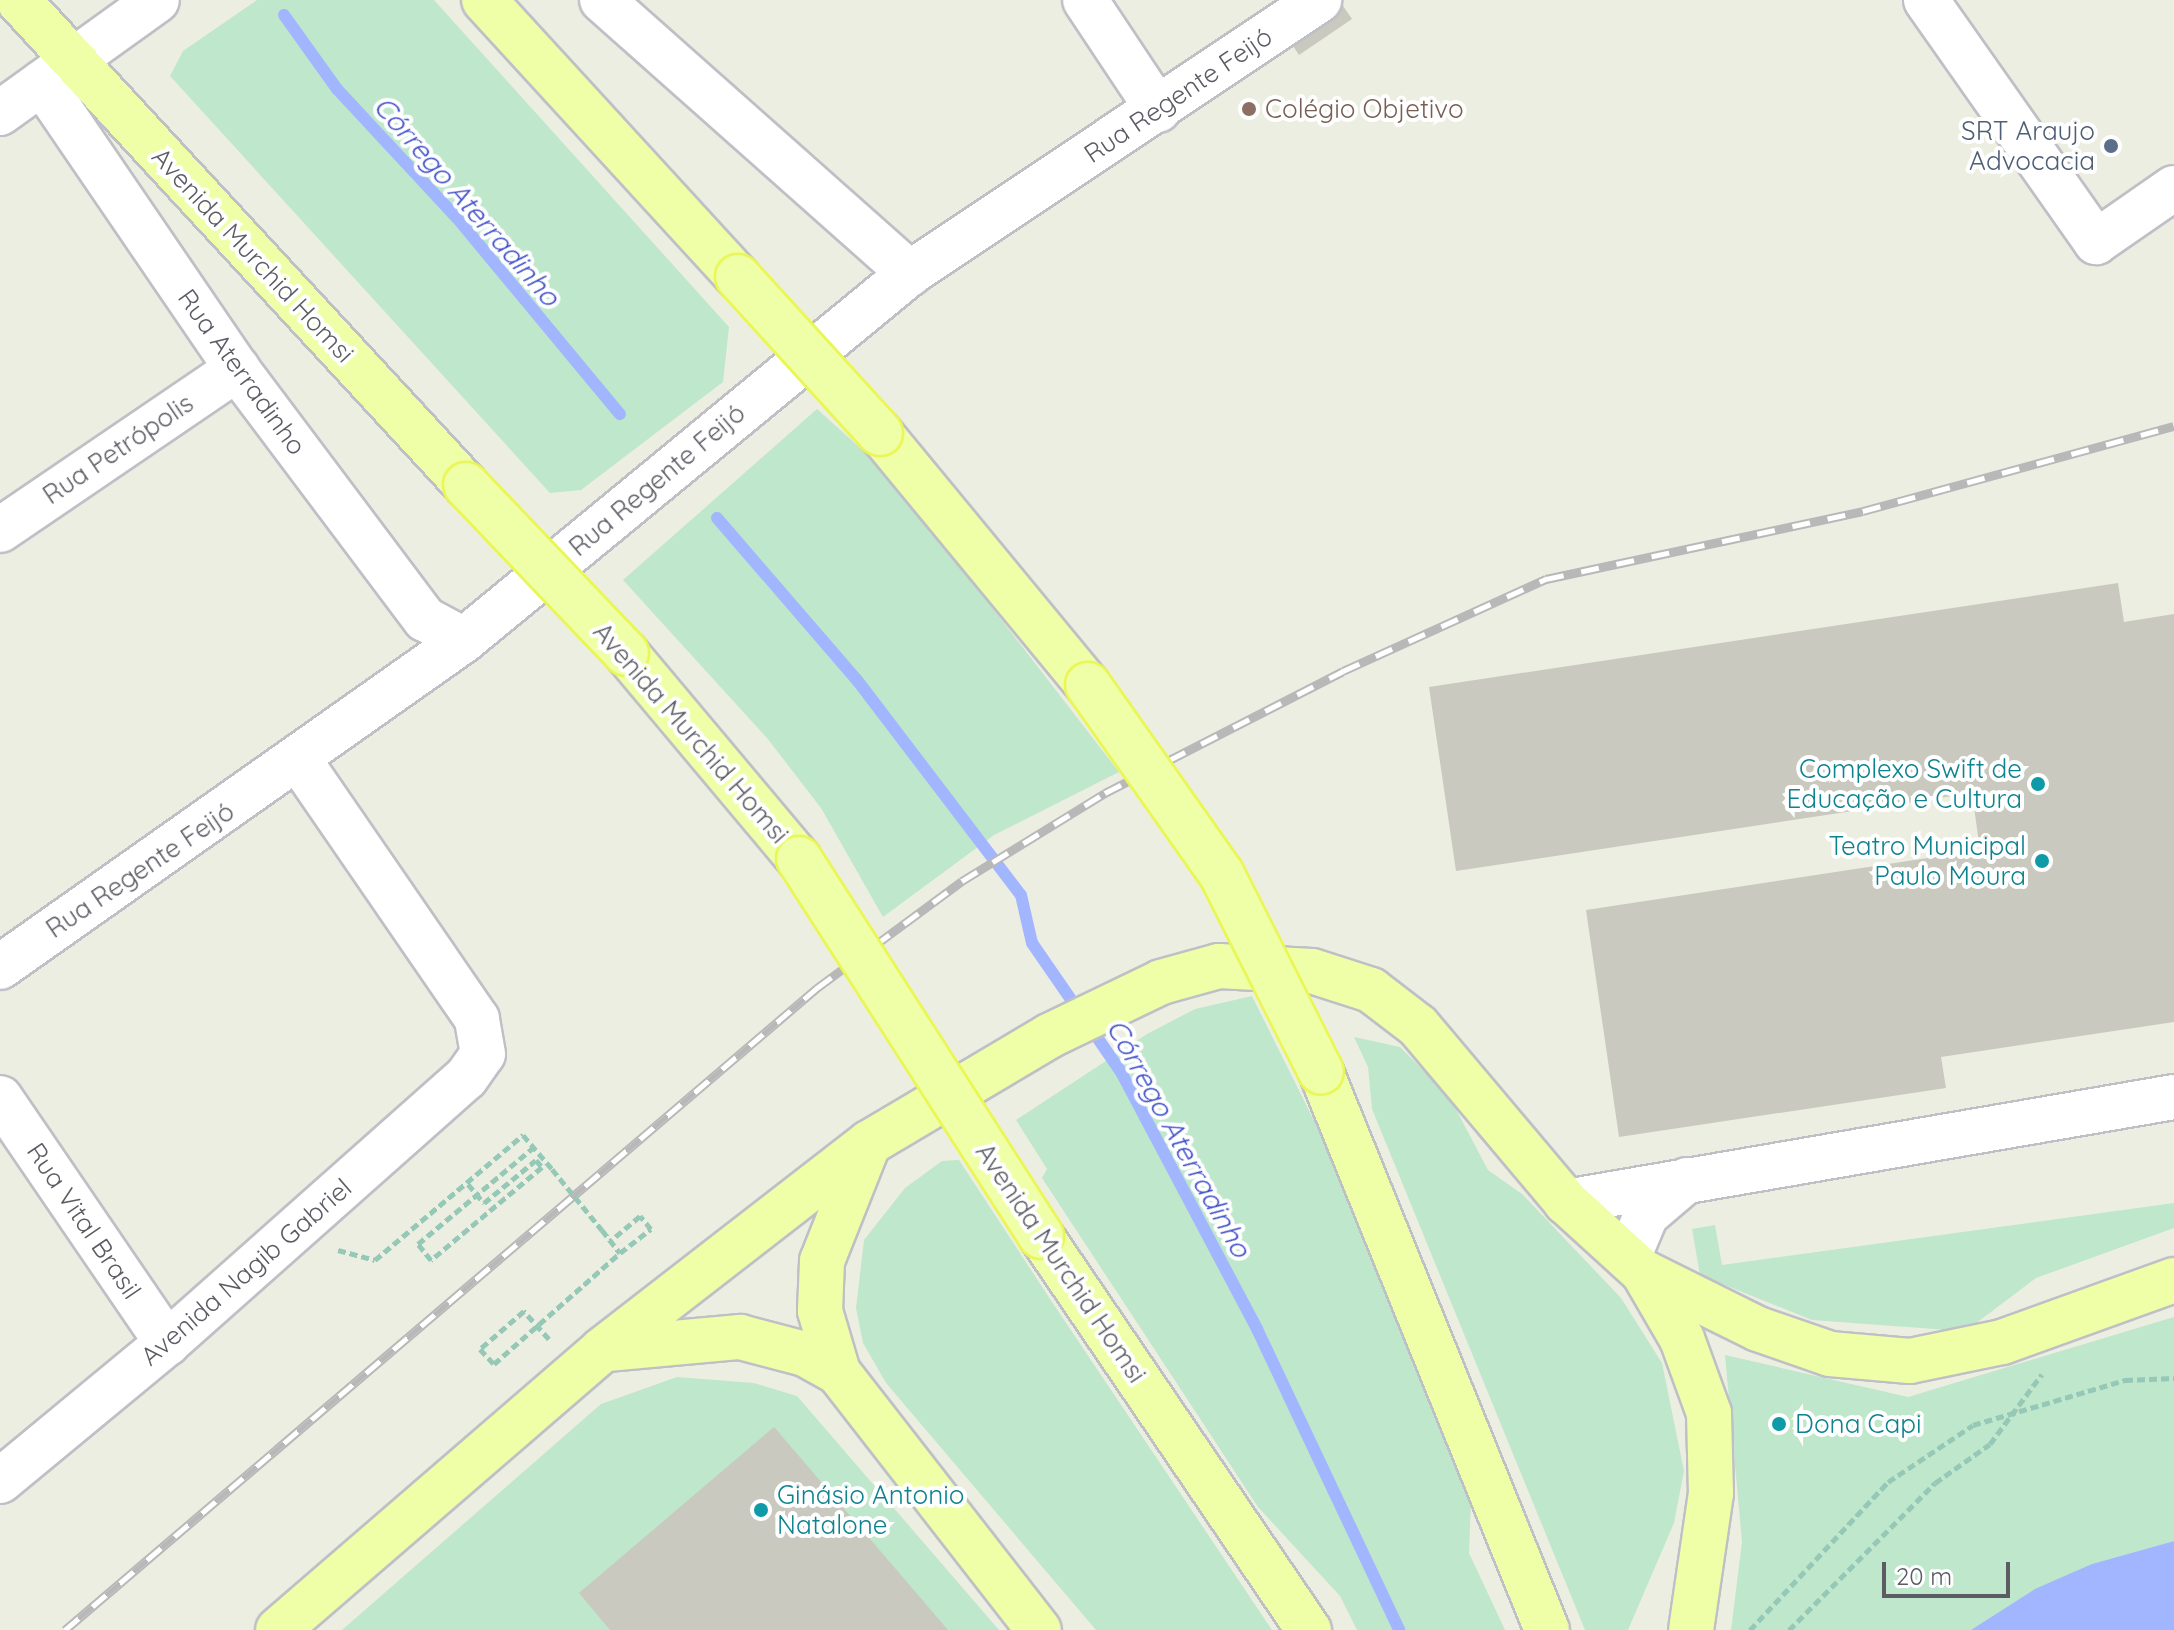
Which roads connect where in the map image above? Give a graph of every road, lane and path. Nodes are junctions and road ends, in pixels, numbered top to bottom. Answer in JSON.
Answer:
{"nodes":[{"id":1,"x":18,"y":0,"type":"edge"},
{"id":2,"x":157,"y":0,"type":"edge"},
{"id":3,"x":484,"y":0,"type":"edge"},
{"id":4,"x":602,"y":0,"type":"edge"},
{"id":5,"x":1085,"y":0,"type":"edge"},
{"id":6,"x":1319,"y":0,"type":"edge"},
{"id":7,"x":1926,"y":0,"type":"edge"},
{"id":8,"x":57,"y":72,"type":"junction"},
{"id":9,"x":1158,"y":110,"type":"junction"},
{"id":10,"x":0,"y":113,"type":"edge"},
{"id":11,"x":2174,"y":188,"type":"edge"},
{"id":12,"x":910,"y":273,"type":"junction"},
{"id":13,"x":237,"y":369,"type":"junction"},
{"id":14,"x":0,"y":530,"type":"edge"},
{"id":15,"x":464,"y":640,"type":"junction"},
{"id":16,"x":300,"y":761,"type":"junction"},
{"id":17,"x":0,"y":967,"type":"edge"},
{"id":18,"x":2174,"y":1097,"type":"edge"},
{"id":19,"x":0,"y":1098,"type":"edge"},
{"id":20,"x":869,"y":1143,"type":"junction"},
{"id":21,"x":534,"y":1147,"type":"junction"},
{"id":22,"x":1689,"y":1179,"type":"junction"},
{"id":23,"x":468,"y":1184,"type":"junction"},
{"id":24,"x":1566,"y":1202,"type":"junction"},
{"id":25,"x":291,"y":1233,"type":"junction"},
{"id":26,"x":610,"y":1241,"type":"junction"},
{"id":27,"x":620,"y":1253,"type":"junction"},
{"id":28,"x":1635,"y":1265,"type":"junction"},
{"id":29,"x":2174,"y":1280,"type":"edge"},
{"id":30,"x":167,"y":1343,"type":"junction"},
{"id":31,"x":602,"y":1350,"type":"junction"},
{"id":32,"x":494,"y":1364,"type":"dead end"},
{"id":33,"x":2056,"y":1365,"type":"dead end"},
{"id":34,"x":838,"y":1372,"type":"junction"},
{"id":35,"x":2174,"y":1378,"type":"edge"},
{"id":36,"x":2014,"y":1413,"type":"junction"},
{"id":37,"x":0,"y":1481,"type":"edge"},
{"id":38,"x":1702,"y":1568,"type":"junction"},
{"id":39,"x":278,"y":1630,"type":"edge"},
{"id":40,"x":1039,"y":1630,"type":"edge"},
{"id":41,"x":1309,"y":1630,"type":"edge"},
{"id":42,"x":1547,"y":1630,"type":"edge"},
{"id":43,"x":1676,"y":1630,"type":"edge"},
{"id":44,"x":1691,"y":1630,"type":"edge"},
{"id":45,"x":1750,"y":1630,"type":"edge"},
{"id":46,"x":1789,"y":1630,"type":"edge"}],
"edges":[{"from":1,"to":8,"type":"main road","name":"Avenida Murchid Homsi"},
{"from":2,"to":8,"type":"street"},
{"from":3,"to":42,"type":"main road","bridge":true},
{"from":4,"to":12,"type":"street"},
{"from":5,"to":9,"type":"street"},
{"from":6,"to":9,"type":"street","name":"Rua Regente Feijó"},
{"from":7,"to":11,"type":"street"},
{"from":8,"to":10,"type":"street"},
{"from":8,"to":13,"type":"street","name":"Rua Aterradinho"},
{"from":8,"to":41,"type":"main road","name":"Avenida Murchid Homsi","bridge":true},
{"from":9,"to":12,"type":"street","name":"Rua Regente Feijó"},
{"from":12,"to":15,"type":"street","name":"Rua Regente Feijó"},
{"from":13,"to":14,"type":"street","name":"Rua Petrópolis"},
{"from":13,"to":15,"type":"street","name":"Rua Aterradinho"},
{"from":15,"to":16,"type":"street","name":"Rua Regente Feijó"},
{"from":16,"to":17,"type":"street","name":"Rua Regente Feijó"},
{"from":16,"to":25,"type":"street","name":"Avenida Nagib Gabriel"},
{"from":18,"to":22,"type":"street"},
{"from":19,"to":30,"type":"street","name":"Rua Vital Brasil"},
{"from":20,"to":24,"type":"main road"},
{"from":20,"to":31,"type":"main road"},
{"from":20,"to":34,"type":"main road"},
{"from":21,"to":23,"type":"path"},
{"from":21,"to":23,"type":"path"},
{"from":21,"to":26,"type":"path","bridge":true},
{"from":22,"to":24,"type":"street"},
{"from":22,"to":28,"type":"street"},
{"from":23,"to":25,"type":"path"},
{"from":24,"to":28,"type":"main road"},
{"from":25,"to":30,"type":"street","name":"Avenida Nagib Gabriel"},
{"from":26,"to":27,"type":"path"},
{"from":26,"to":27,"type":"path"},
{"from":27,"to":32,"type":"path"},
{"from":28,"to":29,"type":"main road"},
{"from":28,"to":38,"type":"main road"},
{"from":30,"to":37,"type":"street","name":"Avenida Nagib Gabriel"},
{"from":31,"to":34,"type":"main road"},
{"from":31,"to":39,"type":"main road"},
{"from":33,"to":36,"type":"path"},
{"from":34,"to":40,"type":"main road"},
{"from":35,"to":36,"type":"path"},
{"from":36,"to":45,"type":"path"},
{"from":36,"to":46,"type":"path"},
{"from":38,"to":43,"type":"main road"},
{"from":38,"to":44,"type":"main road"}]}
